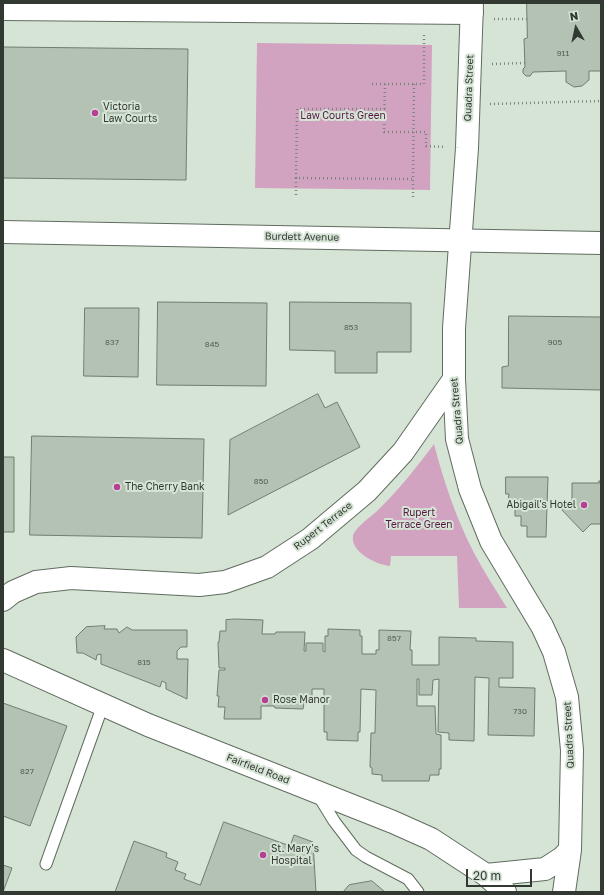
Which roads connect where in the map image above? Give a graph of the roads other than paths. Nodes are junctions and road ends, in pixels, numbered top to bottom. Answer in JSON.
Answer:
{"nodes":[{"id":1,"x":472,"y":8,"type":"edge"},
{"id":2,"x":3,"y":9,"type":"edge"},
{"id":3,"x":411,"y":9,"type":"edge"},
{"id":4,"x":3,"y":232,"type":"edge"},
{"id":5,"x":461,"y":240,"type":"junction"},
{"id":6,"x":601,"y":243,"type":"edge"},
{"id":7,"x":454,"y":379,"type":"junction"},
{"id":8,"x":3,"y":600,"type":"edge"},
{"id":9,"x":3,"y":660,"type":"edge"},
{"id":10,"x":103,"y":705,"type":"junction"},
{"id":11,"x":316,"y":791,"type":"junction"},
{"id":12,"x":570,"y":850,"type":"junction"},
{"id":13,"x":46,"y":864,"type":"dead end"},
{"id":14,"x":486,"y":875,"type":"junction"},
{"id":15,"x":418,"y":892,"type":"edge"},
{"id":16,"x":505,"y":892,"type":"edge"},
{"id":17,"x":564,"y":892,"type":"edge"}],
"edges":[{"from":1,"to":3,"type":"street"},
{"from":1,"to":5,"type":"street","name":"Quadra Street"},
{"from":2,"to":3,"type":"street"},
{"from":4,"to":5,"type":"street","name":"Burdett Avenue"},
{"from":5,"to":6,"type":"street","name":"Burdett Avenue"},
{"from":5,"to":7,"type":"street","name":"Quadra Street"},
{"from":7,"to":8,"type":"street","name":"Rupert Terrace"},
{"from":7,"to":12,"type":"street","name":"Quadra Street"},
{"from":9,"to":10,"type":"street","name":"Fairfield Road"},
{"from":10,"to":11,"type":"street","name":"Fairfield Road"},
{"from":10,"to":13,"type":"lane"},
{"from":11,"to":14,"type":"street","name":"Fairfield Road"},
{"from":11,"to":15,"type":"lane"},
{"from":12,"to":14,"type":"street"},
{"from":12,"to":17,"type":"street","name":"Quadra Street"},
{"from":14,"to":16,"type":"street","name":"Fairfield Road"}]}
